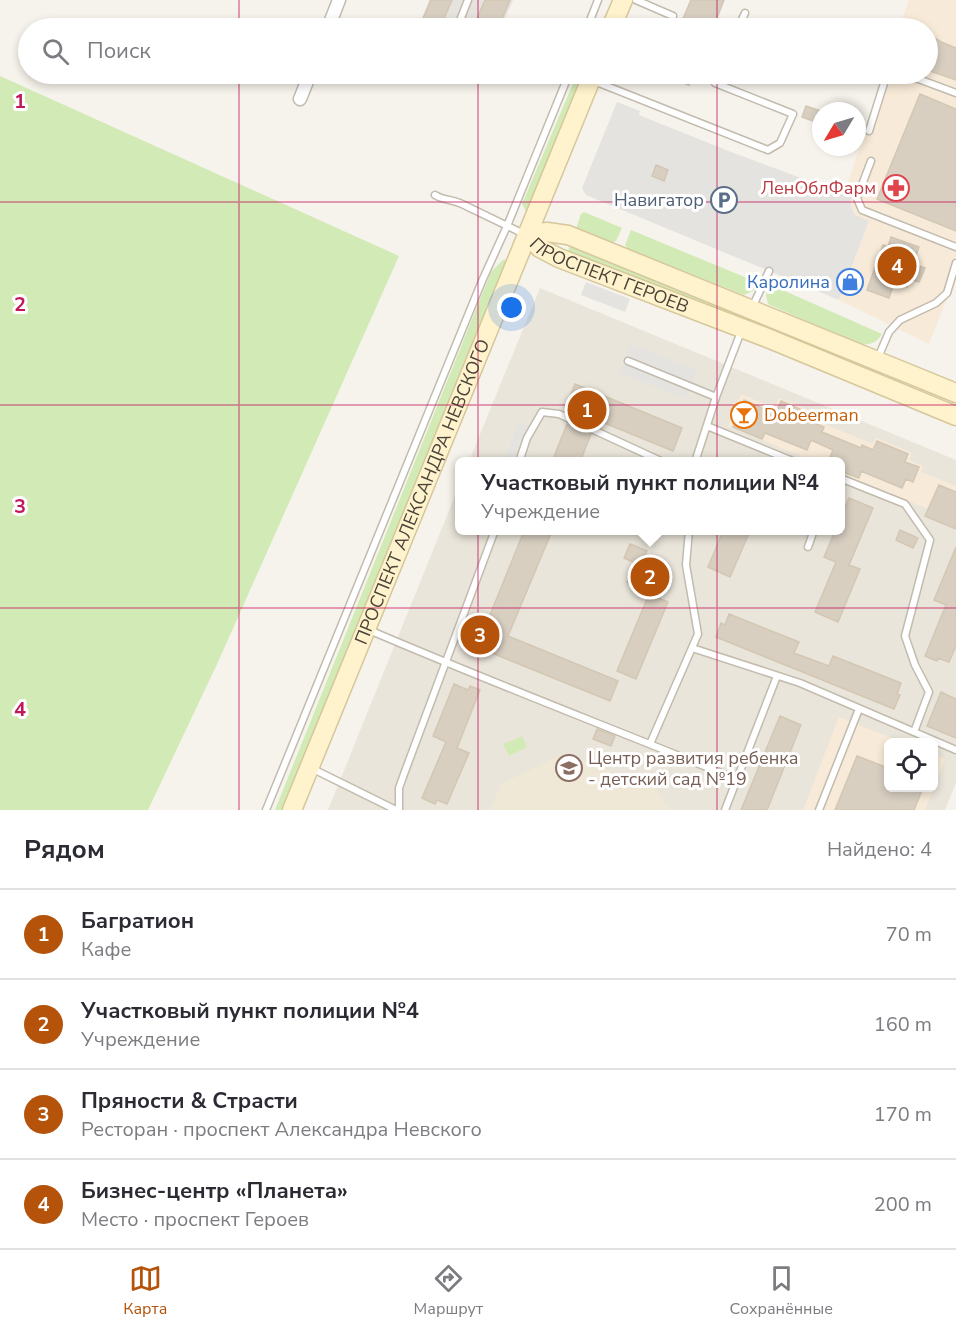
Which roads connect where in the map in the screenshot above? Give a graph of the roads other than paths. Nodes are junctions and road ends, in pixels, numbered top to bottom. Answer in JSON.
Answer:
{"nodes":[{"id":1,"x":339,"y":0,"type":"edge"},
{"id":2,"x":468,"y":0,"type":"edge"},
{"id":3,"x":598,"y":0,"type":"edge"},
{"id":4,"x":623,"y":0,"type":"edge"},
{"id":5,"x":636,"y":0,"type":"edge"},
{"id":6,"x":745,"y":13,"type":"dead end"},
{"id":7,"x":672,"y":16,"type":"dead end"},
{"id":8,"x":332,"y":18,"type":"edge"},
{"id":9,"x":461,"y":18,"type":"edge"},
{"id":10,"x":591,"y":18,"type":"edge"},
{"id":11,"x":615,"y":18,"type":"edge"},
{"id":12,"x":743,"y":18,"type":"edge"},
{"id":13,"x":306,"y":84,"type":"edge"},
{"id":14,"x":565,"y":84,"type":"edge"},
{"id":15,"x":589,"y":84,"type":"edge"},
{"id":16,"x":609,"y":84,"type":"edge"},
{"id":17,"x":718,"y":84,"type":"edge"},
{"id":18,"x":884,"y":84,"type":"edge"},
{"id":19,"x":932,"y":84,"type":"edge"},
{"id":20,"x":956,"y":93,"type":"edge"},
{"id":21,"x":300,"y":99,"type":"dead end"},
{"id":22,"x":869,"y":131,"type":"dead end"},
{"id":23,"x":871,"y":161,"type":"dead end"},
{"id":24,"x":435,"y":195,"type":"dead end"},
{"id":25,"x":507,"y":226,"type":"junction"},
{"id":26,"x":527,"y":235,"type":"junction"},
{"id":27,"x":956,"y":247,"type":"edge"},
{"id":28,"x":956,"y":263,"type":"edge"},
{"id":29,"x":769,"y":271,"type":"dead end"},
{"id":30,"x":752,"y":308,"type":"junction"},
{"id":31,"x":742,"y":329,"type":"junction"},
{"id":32,"x":877,"y":360,"type":"junction"},
{"id":33,"x":627,"y":361,"type":"dead end"},
{"id":34,"x":956,"y":393,"type":"edge"},
{"id":35,"x":716,"y":396,"type":"junction"},
{"id":36,"x":956,"y":416,"type":"edge"},
{"id":37,"x":576,"y":422,"type":"dead end"},
{"id":38,"x":585,"y":426,"type":"dead end"},
{"id":39,"x":707,"y":426,"type":"junction"},
{"id":40,"x":521,"y":457,"type":"edge"},
{"id":41,"x":652,"y":457,"type":"edge"},
{"id":42,"x":697,"y":457,"type":"edge"},
{"id":43,"x":783,"y":457,"type":"edge"},
{"id":44,"x":845,"y":480,"type":"edge"},
{"id":45,"x":494,"y":535,"type":"edge"},
{"id":46,"x":689,"y":535,"type":"edge"},
{"id":47,"x":812,"y":535,"type":"edge"},
{"id":48,"x":808,"y":547,"type":"dead end"},
{"id":49,"x":366,"y":628,"type":"junction"},
{"id":50,"x":692,"y":648,"type":"junction"},
{"id":51,"x":446,"y":663,"type":"junction"},
{"id":52,"x":777,"y":676,"type":"junction"},
{"id":53,"x":860,"y":709,"type":"junction"},
{"id":54,"x":914,"y":732,"type":"junction"},
{"id":55,"x":650,"y":744,"type":"junction"},
{"id":56,"x":956,"y":750,"type":"edge"},
{"id":57,"x":309,"y":767,"type":"junction"},
{"id":58,"x":736,"y":779,"type":"junction"},
{"id":59,"x":266,"y":810,"type":"edge"},
{"id":60,"x":292,"y":810,"type":"edge"},
{"id":61,"x":398,"y":810,"type":"edge"},
{"id":62,"x":725,"y":810,"type":"edge"},
{"id":63,"x":819,"y":810,"type":"edge"}],
"edges":[{"from":1,"to":8,"type":"street"},
{"from":2,"to":9,"type":"lane"},
{"from":3,"to":10,"type":"lane"},
{"from":4,"to":11,"type":"main road"},
{"from":5,"to":7,"type":"lane"},
{"from":6,"to":12,"type":"lane"},
{"from":13,"to":21,"type":"street"},
{"from":14,"to":25,"type":"lane"},
{"from":15,"to":26,"type":"main road","name":"ПРОСПЕКТ АЛЕКСАНДРА НЕВСКОГО"},
{"from":16,"to":17,"type":"lane"},
{"from":18,"to":22,"type":"lane"},
{"from":19,"to":20,"type":"lane"},
{"from":23,"to":27,"type":"lane"},
{"from":24,"to":25,"type":"lane"},
{"from":25,"to":26,"type":"lane"},
{"from":25,"to":59,"type":"lane"},
{"from":26,"to":30,"type":"main road","name":"ПРОСПЕКТ ГЕРОЕВ"},
{"from":26,"to":31,"type":"main road","name":"ПРОСПЕКТ ГЕРОЕВ"},
{"from":26,"to":49,"type":"main road","name":"ПРОСПЕКТ АЛЕКСАНДРА НЕВСКОГО"},
{"from":28,"to":32,"type":"lane"},
{"from":29,"to":30,"type":"lane"},
{"from":30,"to":32,"type":"main road","name":"ПРОСПЕКТ ГЕРОЕВ"},
{"from":31,"to":35,"type":"lane"},
{"from":31,"to":36,"type":"main road","name":"ПРОСПЕКТ ГЕРОЕВ"},
{"from":32,"to":34,"type":"main road","name":"ПРОСПЕКТ ГЕРОЕВ"},
{"from":33,"to":35,"type":"lane"},
{"from":35,"to":39,"type":"lane"},
{"from":37,"to":40,"type":"lane"},
{"from":38,"to":41,"type":"lane"},
{"from":39,"to":42,"type":"lane"},
{"from":39,"to":43,"type":"lane"},
{"from":44,"to":54,"type":"lane"},
{"from":45,"to":51,"type":"lane"},
{"from":46,"to":50,"type":"lane"},
{"from":47,"to":48,"type":"lane"},
{"from":49,"to":51,"type":"lane"},
{"from":49,"to":57,"type":"main road","name":"ПРОСПЕКТ АЛЕКСАНДРА НЕВСКОГО"},
{"from":50,"to":52,"type":"lane"},
{"from":50,"to":55,"type":"lane"},
{"from":51,"to":55,"type":"lane"},
{"from":51,"to":61,"type":"lane"},
{"from":52,"to":53,"type":"lane"},
{"from":52,"to":58,"type":"lane"},
{"from":53,"to":54,"type":"lane"},
{"from":53,"to":63,"type":"lane"},
{"from":54,"to":56,"type":"lane"},
{"from":55,"to":58,"type":"lane"},
{"from":57,"to":60,"type":"main road","name":"ПРОСПЕКТ АЛЕКСАНДРА НЕВСКОГО"},
{"from":57,"to":61,"type":"lane"},
{"from":58,"to":62,"type":"lane"}]}
